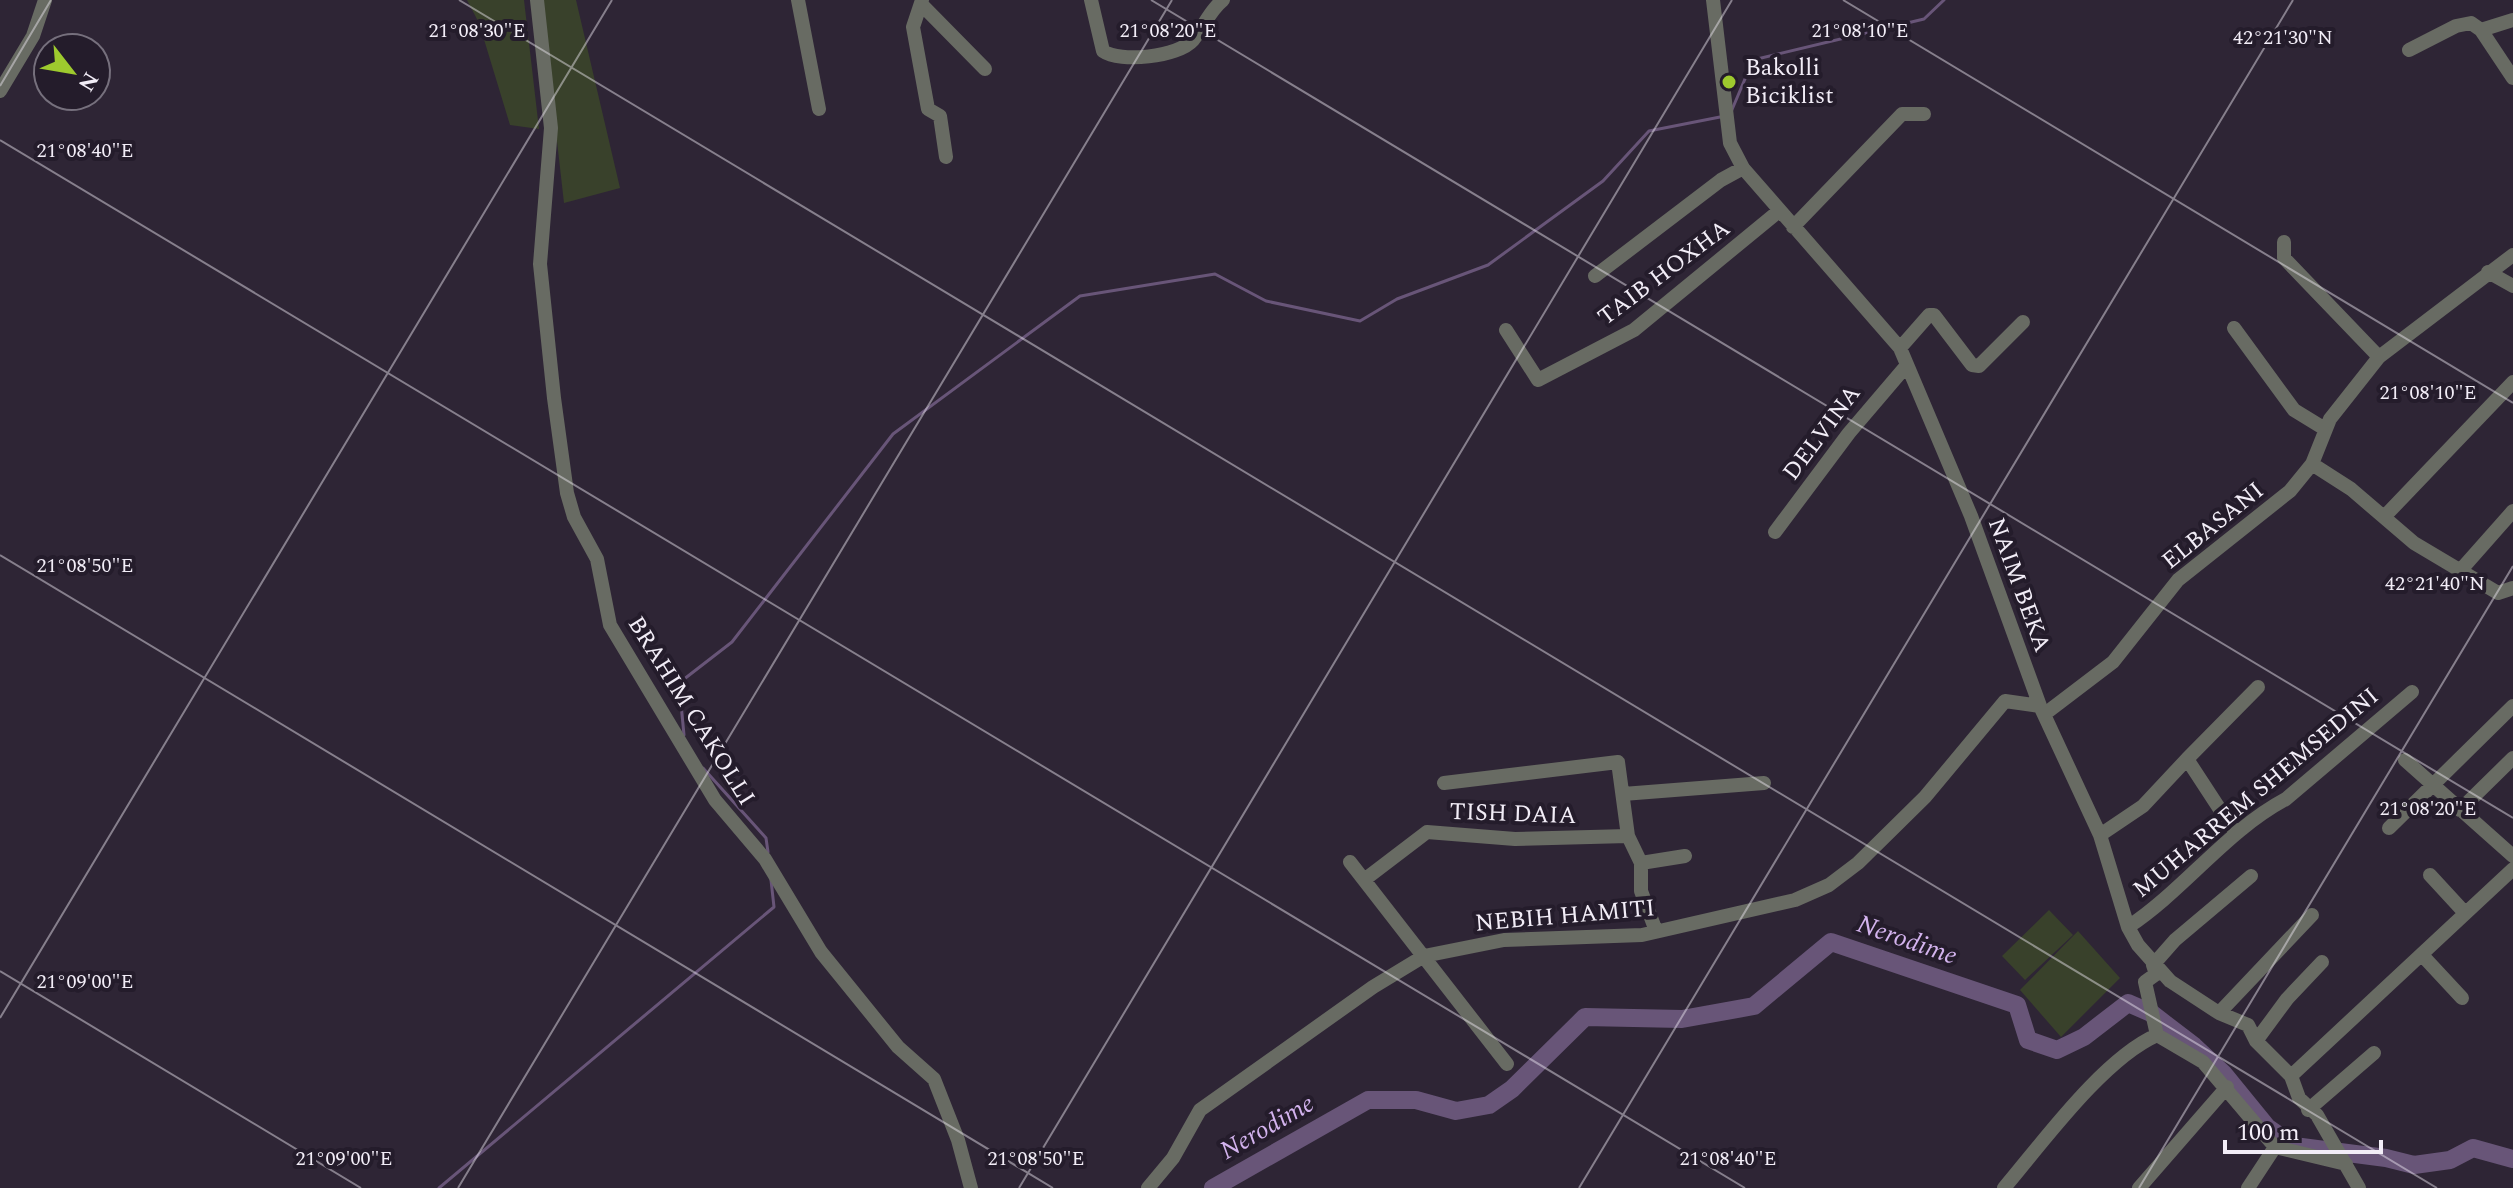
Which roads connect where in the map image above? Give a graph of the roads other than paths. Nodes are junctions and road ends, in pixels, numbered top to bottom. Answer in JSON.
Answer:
{"nodes":[{"id":1,"x":45,"y":0,"type":"edge"},
{"id":2,"x":537,"y":0,"type":"edge"},
{"id":3,"x":798,"y":0,"type":"edge"},
{"id":4,"x":1091,"y":0,"type":"edge"},
{"id":5,"x":1223,"y":0,"type":"edge"},
{"id":6,"x":922,"y":2,"type":"edge"},
{"id":7,"x":1711,"y":2,"type":"edge"},
{"id":8,"x":2513,"y":20,"type":"edge"},
{"id":9,"x":2481,"y":30,"type":"junction"},
{"id":10,"x":2409,"y":50,"type":"dead end"},
{"id":11,"x":985,"y":69,"type":"dead end"},
{"id":12,"x":2513,"y":78,"type":"edge"},
{"id":13,"x":0,"y":91,"type":"edge"},
{"id":14,"x":819,"y":109,"type":"dead end"},
{"id":15,"x":1924,"y":114,"type":"dead end"},
{"id":16,"x":946,"y":157,"type":"dead end"},
{"id":17,"x":1743,"y":168,"type":"junction"},
{"id":18,"x":1779,"y":211,"type":"junction"},
{"id":19,"x":1793,"y":227,"type":"junction"},
{"id":20,"x":2284,"y":242,"type":"dead end"},
{"id":21,"x":2513,"y":255,"type":"edge"},
{"id":22,"x":2488,"y":272,"type":"junction"},
{"id":23,"x":1595,"y":276,"type":"dead end"},
{"id":24,"x":2513,"y":286,"type":"edge"},
{"id":25,"x":2023,"y":322,"type":"dead end"},
{"id":26,"x":2234,"y":328,"type":"dead end"},
{"id":27,"x":1506,"y":330,"type":"dead end"},
{"id":28,"x":1900,"y":348,"type":"junction"},
{"id":29,"x":2379,"y":357,"type":"junction"},
{"id":30,"x":1907,"y":365,"type":"junction"},
{"id":31,"x":2513,"y":382,"type":"edge"},
{"id":32,"x":2325,"y":429,"type":"junction"},
{"id":33,"x":2312,"y":464,"type":"junction"},
{"id":34,"x":2513,"y":511,"type":"edge"},
{"id":35,"x":2385,"y":516,"type":"junction"},
{"id":36,"x":1775,"y":532,"type":"dead end"},
{"id":37,"x":2459,"y":572,"type":"junction"},
{"id":38,"x":2513,"y":588,"type":"edge"},
{"id":39,"x":2258,"y":687,"type":"dead end"},
{"id":40,"x":2412,"y":692,"type":"dead end"},
{"id":41,"x":2513,"y":706,"type":"edge"},
{"id":42,"x":2043,"y":709,"type":"junction"},
{"id":43,"x":2513,"y":758,"type":"edge"},
{"id":44,"x":2187,"y":759,"type":"junction"},
{"id":45,"x":2405,"y":760,"type":"dead end"},
{"id":46,"x":1444,"y":783,"type":"dead end"},
{"id":47,"x":1764,"y":783,"type":"dead end"},
{"id":48,"x":2433,"y":784,"type":"junction"},
{"id":49,"x":1623,"y":794,"type":"junction"},
{"id":50,"x":2460,"y":810,"type":"junction"},
{"id":51,"x":2389,"y":828,"type":"dead end"},
{"id":52,"x":2236,"y":834,"type":"junction"},
{"id":53,"x":2100,"y":835,"type":"junction"},
{"id":54,"x":1628,"y":836,"type":"junction"},
{"id":55,"x":1685,"y":856,"type":"dead end"},
{"id":56,"x":2513,"y":856,"type":"edge"},
{"id":57,"x":1350,"y":862,"type":"dead end"},
{"id":58,"x":1641,"y":863,"type":"junction"},
{"id":59,"x":2513,"y":869,"type":"edge"},
{"id":60,"x":2430,"y":875,"type":"dead end"},
{"id":61,"x":2251,"y":876,"type":"dead end"},
{"id":62,"x":1364,"y":880,"type":"junction"},
{"id":63,"x":2465,"y":913,"type":"junction"},
{"id":64,"x":2312,"y":915,"type":"dead end"},
{"id":65,"x":2128,"y":927,"type":"junction"},
{"id":66,"x":1656,"y":931,"type":"junction"},
{"id":67,"x":2422,"y":955,"type":"junction"},
{"id":68,"x":1424,"y":956,"type":"junction"},
{"id":69,"x":2322,"y":962,"type":"dead end"},
{"id":70,"x":2153,"y":965,"type":"junction"},
{"id":71,"x":2462,"y":998,"type":"dead end"},
{"id":72,"x":2219,"y":1013,"type":"junction"},
{"id":73,"x":2157,"y":1035,"type":"junction"},
{"id":74,"x":2256,"y":1041,"type":"junction"},
{"id":75,"x":2374,"y":1053,"type":"dead end"},
{"id":76,"x":1507,"y":1064,"type":"dead end"},
{"id":77,"x":2291,"y":1076,"type":"junction"},
{"id":78,"x":2227,"y":1087,"type":"junction"},
{"id":79,"x":2308,"y":1110,"type":"junction"},
{"id":80,"x":2275,"y":1147,"type":"junction"},
{"id":81,"x":2346,"y":1164,"type":"junction"},
{"id":82,"x":971,"y":1188,"type":"edge"},
{"id":83,"x":1148,"y":1188,"type":"edge"},
{"id":84,"x":2004,"y":1188,"type":"edge"},
{"id":85,"x":2139,"y":1188,"type":"edge"},
{"id":86,"x":2248,"y":1188,"type":"edge"},
{"id":87,"x":2359,"y":1188,"type":"edge"}],
"edges":[{"from":1,"to":13,"type":"street"},
{"from":2,"to":82,"type":"street","name":"BRAHIM CAKOLLI"},
{"from":3,"to":14,"type":"street"},
{"from":4,"to":5,"type":"street"},
{"from":6,"to":11,"type":"street"},
{"from":6,"to":16,"type":"street"},
{"from":7,"to":17,"type":"street","name":"NAIM BEKA"},
{"from":8,"to":9,"type":"street"},
{"from":9,"to":10,"type":"street"},
{"from":9,"to":12,"type":"street"},
{"from":15,"to":19,"type":"street"},
{"from":17,"to":18,"type":"street","name":"NAIM BEKA"},
{"from":17,"to":23,"type":"street"},
{"from":18,"to":19,"type":"street","name":"NAIM BEKA"},
{"from":18,"to":27,"type":"street","name":"TAIB HOXHA"},
{"from":19,"to":28,"type":"street","name":"NAIM BEKA"},
{"from":20,"to":29,"type":"street"},
{"from":21,"to":22,"type":"street","name":"ELBASANI"},
{"from":22,"to":24,"type":"street"},
{"from":22,"to":29,"type":"street","name":"ELBASANI"},
{"from":25,"to":28,"type":"street"},
{"from":26,"to":32,"type":"street"},
{"from":28,"to":30,"type":"street","name":"NAIM BEKA"},
{"from":29,"to":32,"type":"street","name":"ELBASANI"},
{"from":30,"to":36,"type":"street","name":"DELVINA"},
{"from":30,"to":42,"type":"street","name":"NAIM BEKA"},
{"from":31,"to":35,"type":"street"},
{"from":32,"to":33,"type":"street","name":"ELBASANI"},
{"from":33,"to":35,"type":"street"},
{"from":33,"to":42,"type":"street","name":"ELBASANI"},
{"from":34,"to":37,"type":"street"},
{"from":35,"to":37,"type":"street"},
{"from":37,"to":38,"type":"street"},
{"from":39,"to":44,"type":"street"},
{"from":40,"to":52,"type":"street","name":"MUHARREM SHEMSEDINI"},
{"from":41,"to":48,"type":"street"},
{"from":42,"to":53,"type":"street","name":"NAIM BEKA"},
{"from":42,"to":66,"type":"street","name":"NEBIH HAMITI"},
{"from":43,"to":50,"type":"street"},
{"from":44,"to":52,"type":"street"},
{"from":44,"to":53,"type":"street"},
{"from":45,"to":48,"type":"street"},
{"from":46,"to":49,"type":"street"},
{"from":47,"to":49,"type":"street"},
{"from":48,"to":50,"type":"street"},
{"from":48,"to":51,"type":"street"},
{"from":49,"to":54,"type":"street"},
{"from":50,"to":56,"type":"street"},
{"from":52,"to":65,"type":"street","name":"MUHARREM SHEMSEDINI"},
{"from":53,"to":65,"type":"street","name":"NAIM BEKA"},
{"from":54,"to":58,"type":"street"},
{"from":54,"to":62,"type":"street","name":"TISH DAIA"},
{"from":55,"to":58,"type":"street"},
{"from":57,"to":62,"type":"street"},
{"from":58,"to":66,"type":"street"},
{"from":59,"to":63,"type":"street"},
{"from":60,"to":63,"type":"street"},
{"from":61,"to":70,"type":"street"},
{"from":62,"to":68,"type":"street"},
{"from":63,"to":67,"type":"street"},
{"from":64,"to":72,"type":"street"},
{"from":65,"to":70,"type":"street","name":"NAIM BEKA"},
{"from":66,"to":68,"type":"street","name":"NEBIH HAMITI"},
{"from":67,"to":71,"type":"street"},
{"from":67,"to":77,"type":"street"},
{"from":68,"to":76,"type":"street"},
{"from":68,"to":83,"type":"street","name":"NEBIH HAMITI"},
{"from":69,"to":74,"type":"street"},
{"from":70,"to":72,"type":"street","name":"NAIM BEKA"},
{"from":70,"to":73,"type":"street"},
{"from":72,"to":74,"type":"street","name":"NAIM BEKA"},
{"from":73,"to":78,"type":"street"},
{"from":73,"to":84,"type":"street"},
{"from":74,"to":77,"type":"street","name":"NAIM BEKA"},
{"from":75,"to":79,"type":"street"},
{"from":77,"to":79,"type":"street","name":"NAIM BEKA"},
{"from":78,"to":80,"type":"street"},
{"from":78,"to":85,"type":"street"},
{"from":79,"to":81,"type":"street","name":"NAIM BEKA"},
{"from":80,"to":81,"type":"street"},
{"from":80,"to":86,"type":"street"},
{"from":81,"to":87,"type":"street","name":"NAIM BEKA"}]}
